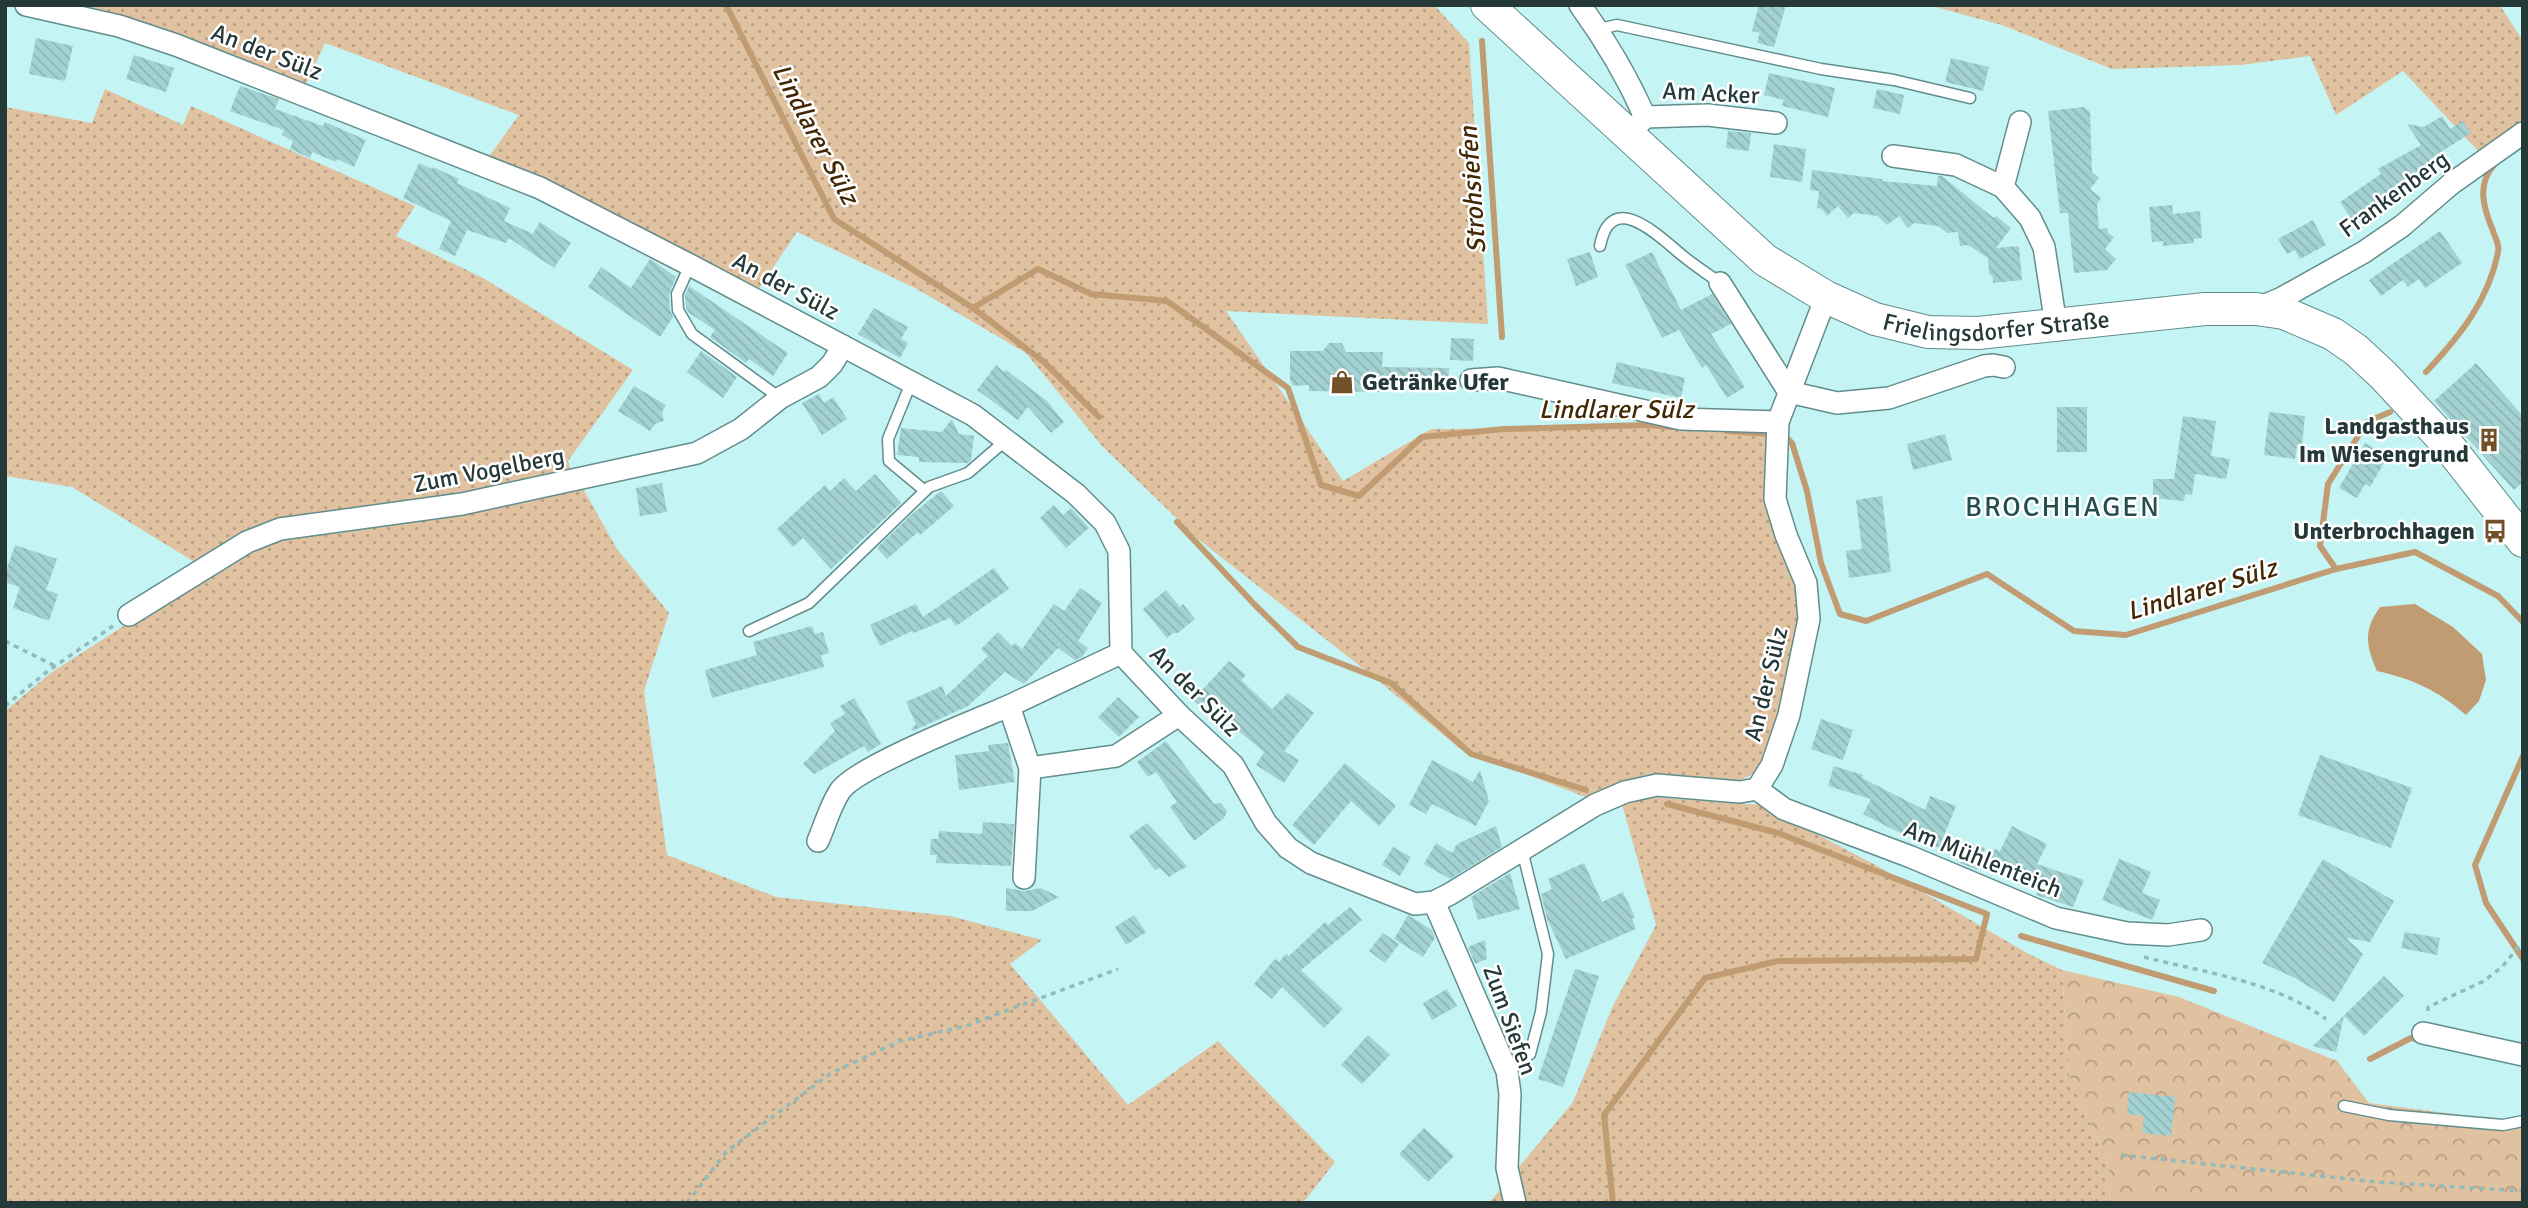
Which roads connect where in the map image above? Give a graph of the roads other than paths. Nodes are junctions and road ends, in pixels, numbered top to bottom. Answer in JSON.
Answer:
{"nodes":[{"id":1,"x":26,"y":5,"type":"edge"},
{"id":2,"x":1487,"y":5,"type":"edge"},
{"id":3,"x":1580,"y":5,"type":"edge"},
{"id":4,"x":1598,"y":29,"type":"junction"},
{"id":5,"x":1970,"y":98,"type":"dead end"},
{"id":6,"x":2020,"y":122,"type":"dead end"},
{"id":7,"x":1776,"y":123,"type":"dead end"},
{"id":8,"x":1636,"y":127,"type":"junction"},
{"id":9,"x":2523,"y":133,"type":"edge"},
{"id":10,"x":1893,"y":156,"type":"dead end"},
{"id":11,"x":2003,"y":187,"type":"junction"},
{"id":12,"x":1600,"y":246,"type":"dead end"},
{"id":13,"x":690,"y":265,"type":"junction"},
{"id":14,"x":1720,"y":283,"type":"joint"},
{"id":15,"x":1826,"y":297,"type":"junction"},
{"id":16,"x":2256,"y":309,"type":"junction"},
{"id":17,"x":2056,"y":325,"type":"junction"},
{"id":18,"x":843,"y":346,"type":"junction"},
{"id":19,"x":2004,"y":367,"type":"dead end"},
{"id":20,"x":1471,"y":380,"type":"dead end"},
{"id":21,"x":911,"y":383,"type":"junction"},
{"id":22,"x":1789,"y":392,"type":"junction"},
{"id":23,"x":780,"y":398,"type":"junction"},
{"id":24,"x":1778,"y":422,"type":"junction"},
{"id":25,"x":1005,"y":441,"type":"junction"},
{"id":26,"x":925,"y":491,"type":"junction"},
{"id":27,"x":2523,"y":541,"type":"edge"},
{"id":28,"x":129,"y":615,"type":"road end"},
{"id":29,"x":749,"y":631,"type":"dead end"},
{"id":30,"x":1121,"y":653,"type":"junction"},
{"id":31,"x":1009,"y":706,"type":"junction"},
{"id":32,"x":1179,"y":715,"type":"junction"},
{"id":33,"x":1030,"y":768,"type":"junction"},
{"id":34,"x":1758,"y":789,"type":"junction"},
{"id":35,"x":818,"y":841,"type":"dead end"},
{"id":36,"x":1522,"y":850,"type":"junction"},
{"id":37,"x":1024,"y":878,"type":"dead end"},
{"id":38,"x":1434,"y":902,"type":"junction"},
{"id":39,"x":2201,"y":930,"type":"dead end"},
{"id":40,"x":2426,"y":1034,"type":"road end"},
{"id":41,"x":2523,"y":1055,"type":"edge"},
{"id":42,"x":1507,"y":1071,"type":"junction"},
{"id":43,"x":2344,"y":1106,"type":"dead end"},
{"id":44,"x":2523,"y":1121,"type":"edge"},
{"id":45,"x":1515,"y":1203,"type":"edge"}],
"edges":[{"from":1,"to":13,"type":"street","name":"An der Sülz"},
{"from":2,"to":8,"type":"main road","name":"Frielingsdorfer Straße"},
{"from":3,"to":4,"type":"street","name":"Am Acker"},
{"from":4,"to":5,"type":"lane"},
{"from":4,"to":8,"type":"street","name":"Am Acker"},
{"from":6,"to":11,"type":"street"},
{"from":7,"to":8,"type":"street","name":"Am Acker"},
{"from":8,"to":15,"type":"main road","name":"Frielingsdorfer Straße"},
{"from":9,"to":16,"type":"street","name":"Frankenberg"},
{"from":10,"to":11,"type":"street"},
{"from":11,"to":17,"type":"street"},
{"from":12,"to":14,"type":"lane"},
{"from":13,"to":18,"type":"street","name":"An der Sülz"},
{"from":13,"to":23,"type":"lane"},
{"from":14,"to":22,"type":"street"},
{"from":15,"to":17,"type":"main road","name":"Frielingsdorfer Straße"},
{"from":15,"to":22,"type":"street","name":"An der Sülz"},
{"from":16,"to":17,"type":"main road","name":"Frielingsdorfer Straße"},
{"from":16,"to":27,"type":"main road","name":"Frielingsdorfer Straße"},
{"from":18,"to":21,"type":"street","name":"An der Sülz"},
{"from":18,"to":23,"type":"street","name":"Zum Vogelberg"},
{"from":19,"to":22,"type":"street"},
{"from":20,"to":24,"type":"street"},
{"from":21,"to":25,"type":"street","name":"An der Sülz"},
{"from":21,"to":26,"type":"lane"},
{"from":22,"to":24,"type":"street","name":"An der Sülz"},
{"from":23,"to":28,"type":"street","name":"Zum Vogelberg"},
{"from":24,"to":34,"type":"street","name":"An der Sülz"},
{"from":25,"to":26,"type":"lane"},
{"from":25,"to":30,"type":"street","name":"An der Sülz"},
{"from":26,"to":29,"type":"lane"},
{"from":30,"to":31,"type":"street"},
{"from":30,"to":32,"type":"street","name":"An der Sülz"},
{"from":31,"to":33,"type":"street"},
{"from":31,"to":35,"type":"street"},
{"from":32,"to":33,"type":"street"},
{"from":32,"to":38,"type":"street","name":"An der Sülz"},
{"from":33,"to":37,"type":"street"},
{"from":34,"to":36,"type":"street"},
{"from":34,"to":39,"type":"street","name":"Am Mühlenteich"},
{"from":36,"to":38,"type":"street"},
{"from":36,"to":42,"type":"lane"},
{"from":38,"to":42,"type":"street","name":"Zum Siefen"},
{"from":40,"to":41,"type":"street"},
{"from":42,"to":45,"type":"street","name":"Zum Siefen"},
{"from":43,"to":44,"type":"lane"}]}
